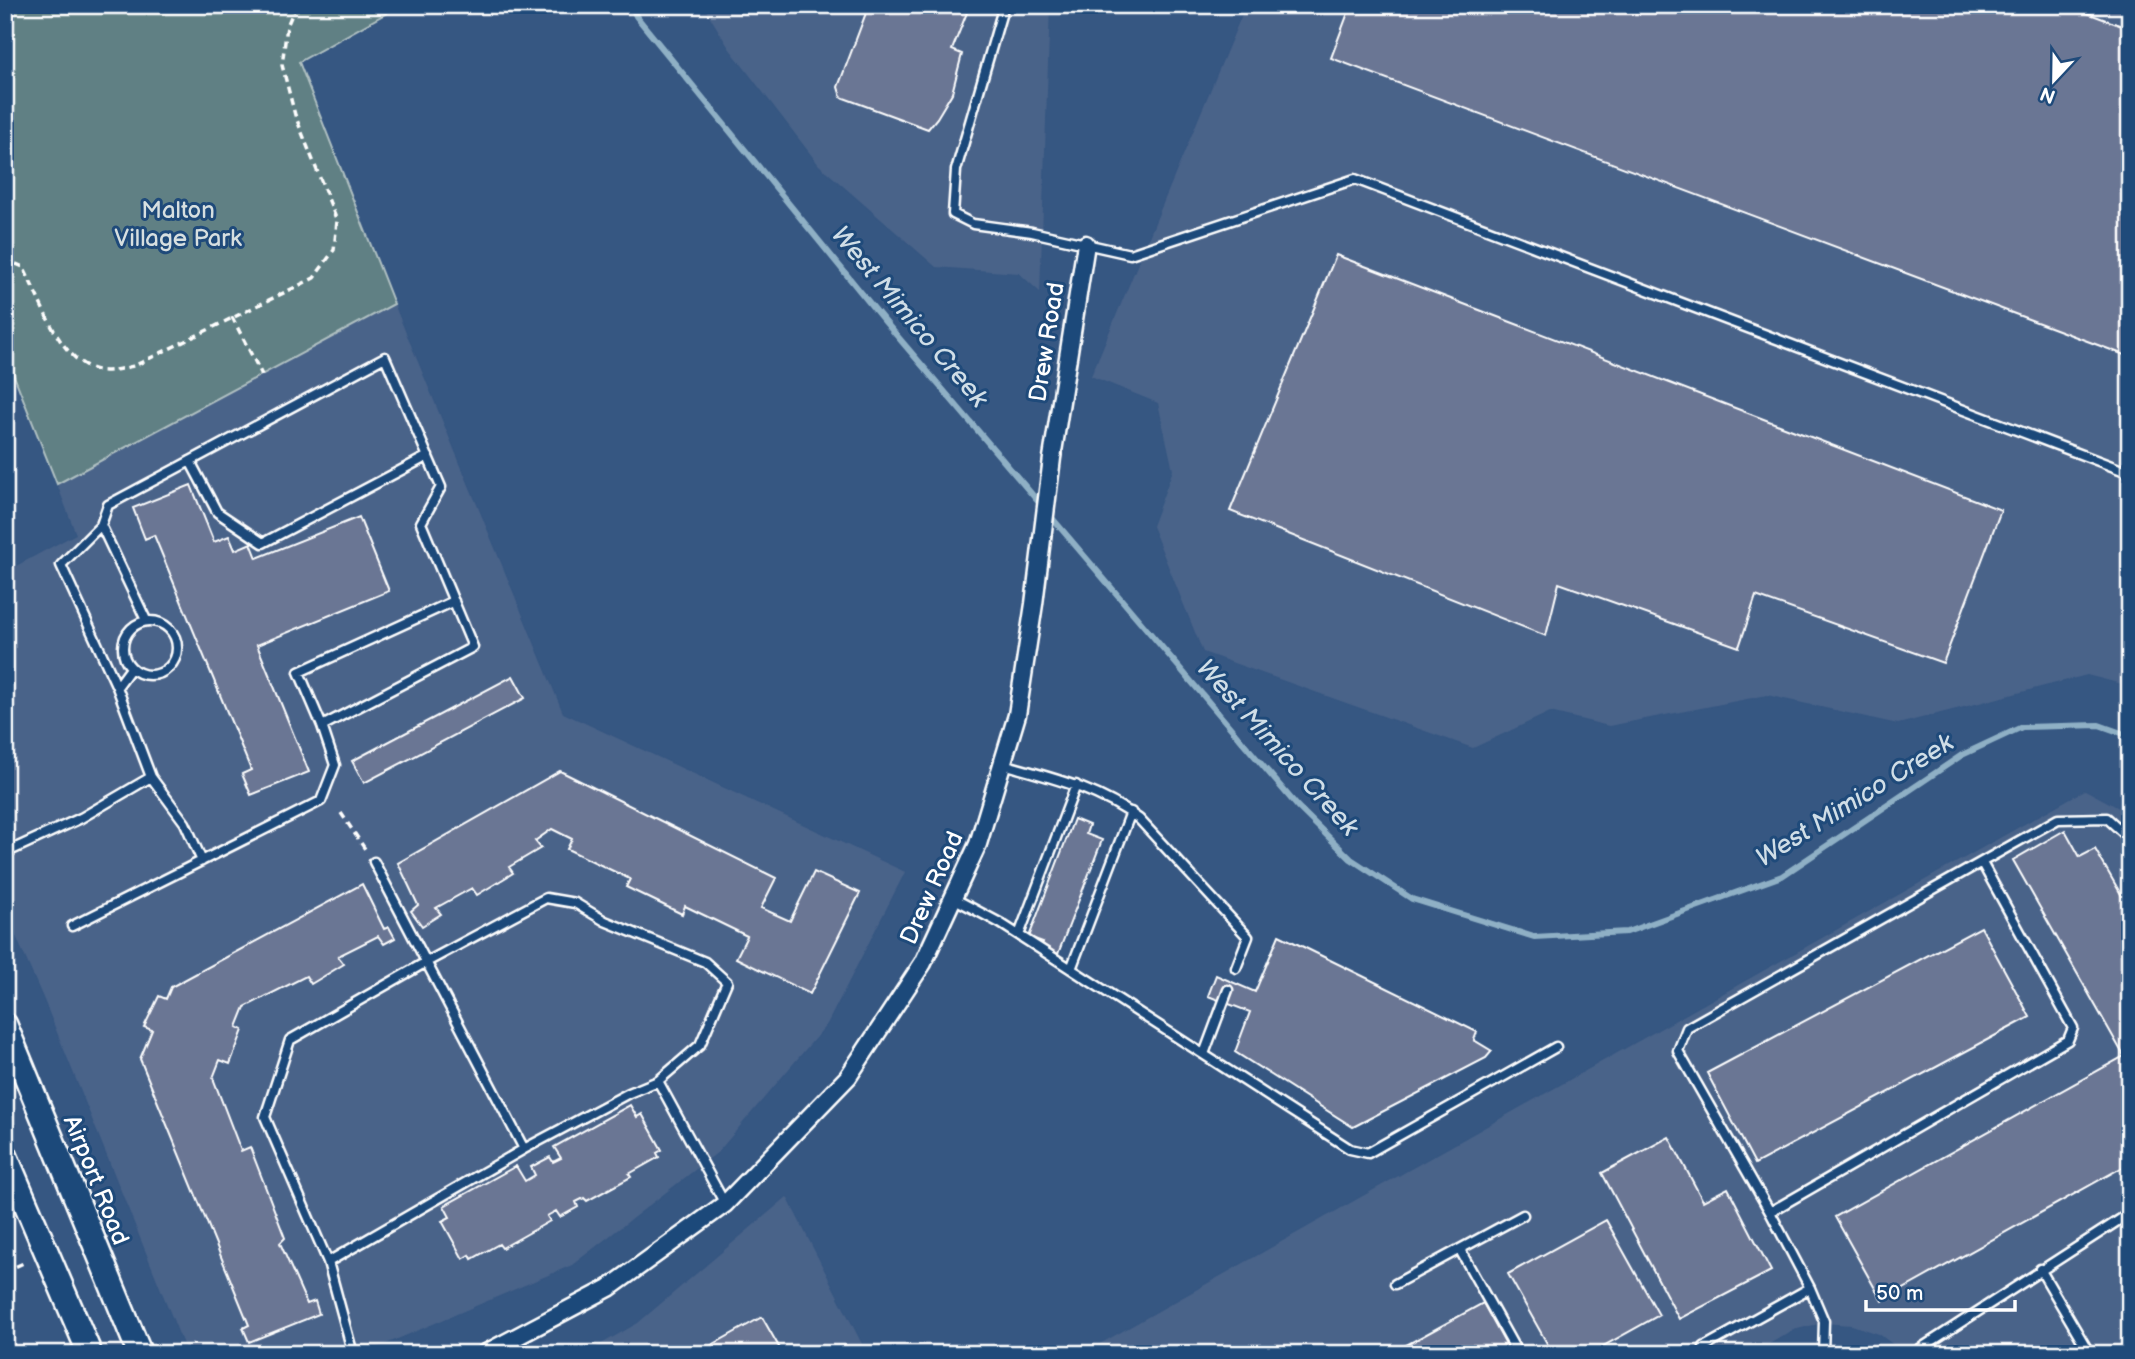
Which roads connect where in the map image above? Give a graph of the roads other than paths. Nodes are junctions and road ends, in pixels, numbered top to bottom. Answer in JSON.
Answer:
{"nodes":[{"id":1,"x":1004,"y":5,"type":"edge"},
{"id":2,"x":1086,"y":244,"type":"junction"},
{"id":3,"x":428,"y":456,"type":"junction"},
{"id":4,"x":190,"y":461,"type":"junction"},
{"id":5,"x":2130,"y":473,"type":"edge"},
{"id":6,"x":101,"y":525,"type":"junction"},
{"id":7,"x":454,"y":601,"type":"junction"},
{"id":8,"x":146,"y":620,"type":"junction"},
{"id":9,"x":131,"y":668,"type":"junction"},
{"id":10,"x":117,"y":687,"type":"junction"},
{"id":11,"x":322,"y":726,"type":"junction"},
{"id":12,"x":1003,"y":764,"type":"junction"},
{"id":13,"x":150,"y":777,"type":"junction"},
{"id":14,"x":1076,"y":785,"type":"junction"},
{"id":15,"x":1130,"y":812,"type":"junction"},
{"id":16,"x":2130,"y":839,"type":"edge"},
{"id":17,"x":5,"y":853,"type":"edge"},
{"id":18,"x":202,"y":861,"type":"junction"},
{"id":19,"x":374,"y":862,"type":"road end"},
{"id":20,"x":1982,"y":863,"type":"junction"},
{"id":21,"x":953,"y":898,"type":"junction"},
{"id":22,"x":72,"y":926,"type":"dead end"},
{"id":23,"x":1019,"y":935,"type":"junction"},
{"id":24,"x":426,"y":962,"type":"junction"},
{"id":25,"x":1236,"y":968,"type":"dead end"},
{"id":26,"x":1071,"y":969,"type":"junction"},
{"id":27,"x":1228,"y":990,"type":"dead end"},
{"id":28,"x":5,"y":1025,"type":"edge"},
{"id":29,"x":1556,"y":1047,"type":"dead end"},
{"id":30,"x":1204,"y":1054,"type":"junction"},
{"id":31,"x":658,"y":1082,"type":"junction"},
{"id":32,"x":524,"y":1149,"type":"junction"},
{"id":33,"x":5,"y":1155,"type":"edge"},
{"id":34,"x":725,"y":1204,"type":"junction"},
{"id":35,"x":1770,"y":1212,"type":"junction"},
{"id":36,"x":2130,"y":1213,"type":"edge"},
{"id":37,"x":1522,"y":1215,"type":"dead end"},
{"id":38,"x":1460,"y":1250,"type":"junction"},
{"id":39,"x":328,"y":1262,"type":"junction"},
{"id":40,"x":2040,"y":1269,"type":"junction"},
{"id":41,"x":1395,"y":1284,"type":"dead end"},
{"id":42,"x":1810,"y":1288,"type":"junction"},
{"id":43,"x":1704,"y":1347,"type":"dead end"},
{"id":44,"x":90,"y":1354,"type":"edge"},
{"id":45,"x":140,"y":1354,"type":"edge"},
{"id":46,"x":353,"y":1354,"type":"edge"},
{"id":47,"x":484,"y":1354,"type":"edge"},
{"id":48,"x":1518,"y":1354,"type":"edge"},
{"id":49,"x":1823,"y":1354,"type":"edge"},
{"id":50,"x":1912,"y":1354,"type":"edge"},
{"id":51,"x":2090,"y":1354,"type":"edge"}],
"edges":[{"from":1,"to":2,"type":"lane"},
{"from":2,"to":5,"type":"lane"},
{"from":2,"to":12,"type":"street","name":"Drew Road"},
{"from":3,"to":4,"type":"lane"},
{"from":3,"to":4,"type":"lane"},
{"from":3,"to":7,"type":"lane"},
{"from":4,"to":6,"type":"lane"},
{"from":6,"to":8,"type":"lane"},
{"from":6,"to":10,"type":"lane"},
{"from":7,"to":11,"type":"lane"},
{"from":7,"to":11,"type":"lane"},
{"from":8,"to":9,"type":"lane"},
{"from":8,"to":9,"type":"lane"},
{"from":9,"to":10,"type":"lane"},
{"from":10,"to":13,"type":"lane"},
{"from":11,"to":18,"type":"lane"},
{"from":12,"to":14,"type":"lane"},
{"from":12,"to":21,"type":"street","name":"Drew Road"},
{"from":13,"to":17,"type":"lane"},
{"from":13,"to":18,"type":"lane"},
{"from":14,"to":15,"type":"lane"},
{"from":14,"to":23,"type":"lane"},
{"from":15,"to":25,"type":"lane"},
{"from":15,"to":26,"type":"lane"},
{"from":16,"to":20,"type":"lane"},
{"from":18,"to":22,"type":"lane"},
{"from":19,"to":24,"type":"lane"},
{"from":20,"to":35,"type":"lane"},
{"from":20,"to":35,"type":"lane"},
{"from":21,"to":23,"type":"lane"},
{"from":21,"to":34,"type":"street","name":"Drew Road"},
{"from":23,"to":26,"type":"lane"},
{"from":24,"to":31,"type":"lane"},
{"from":24,"to":32,"type":"lane"},
{"from":24,"to":39,"type":"lane"},
{"from":26,"to":30,"type":"lane"},
{"from":27,"to":30,"type":"lane"},
{"from":28,"to":45,"type":"main road","name":"Airport Road"},
{"from":29,"to":30,"type":"lane"},
{"from":31,"to":32,"type":"lane"},
{"from":31,"to":34,"type":"lane"},
{"from":32,"to":39,"type":"lane"},
{"from":33,"to":44,"type":"main road"},
{"from":34,"to":47,"type":"street","name":"Drew Road"},
{"from":35,"to":42,"type":"lane"},
{"from":36,"to":40,"type":"lane"},
{"from":37,"to":38,"type":"lane"},
{"from":38,"to":41,"type":"lane"},
{"from":38,"to":48,"type":"lane"},
{"from":39,"to":46,"type":"lane"},
{"from":40,"to":50,"type":"lane"},
{"from":40,"to":51,"type":"lane"},
{"from":42,"to":43,"type":"lane"},
{"from":42,"to":49,"type":"lane"}]}
